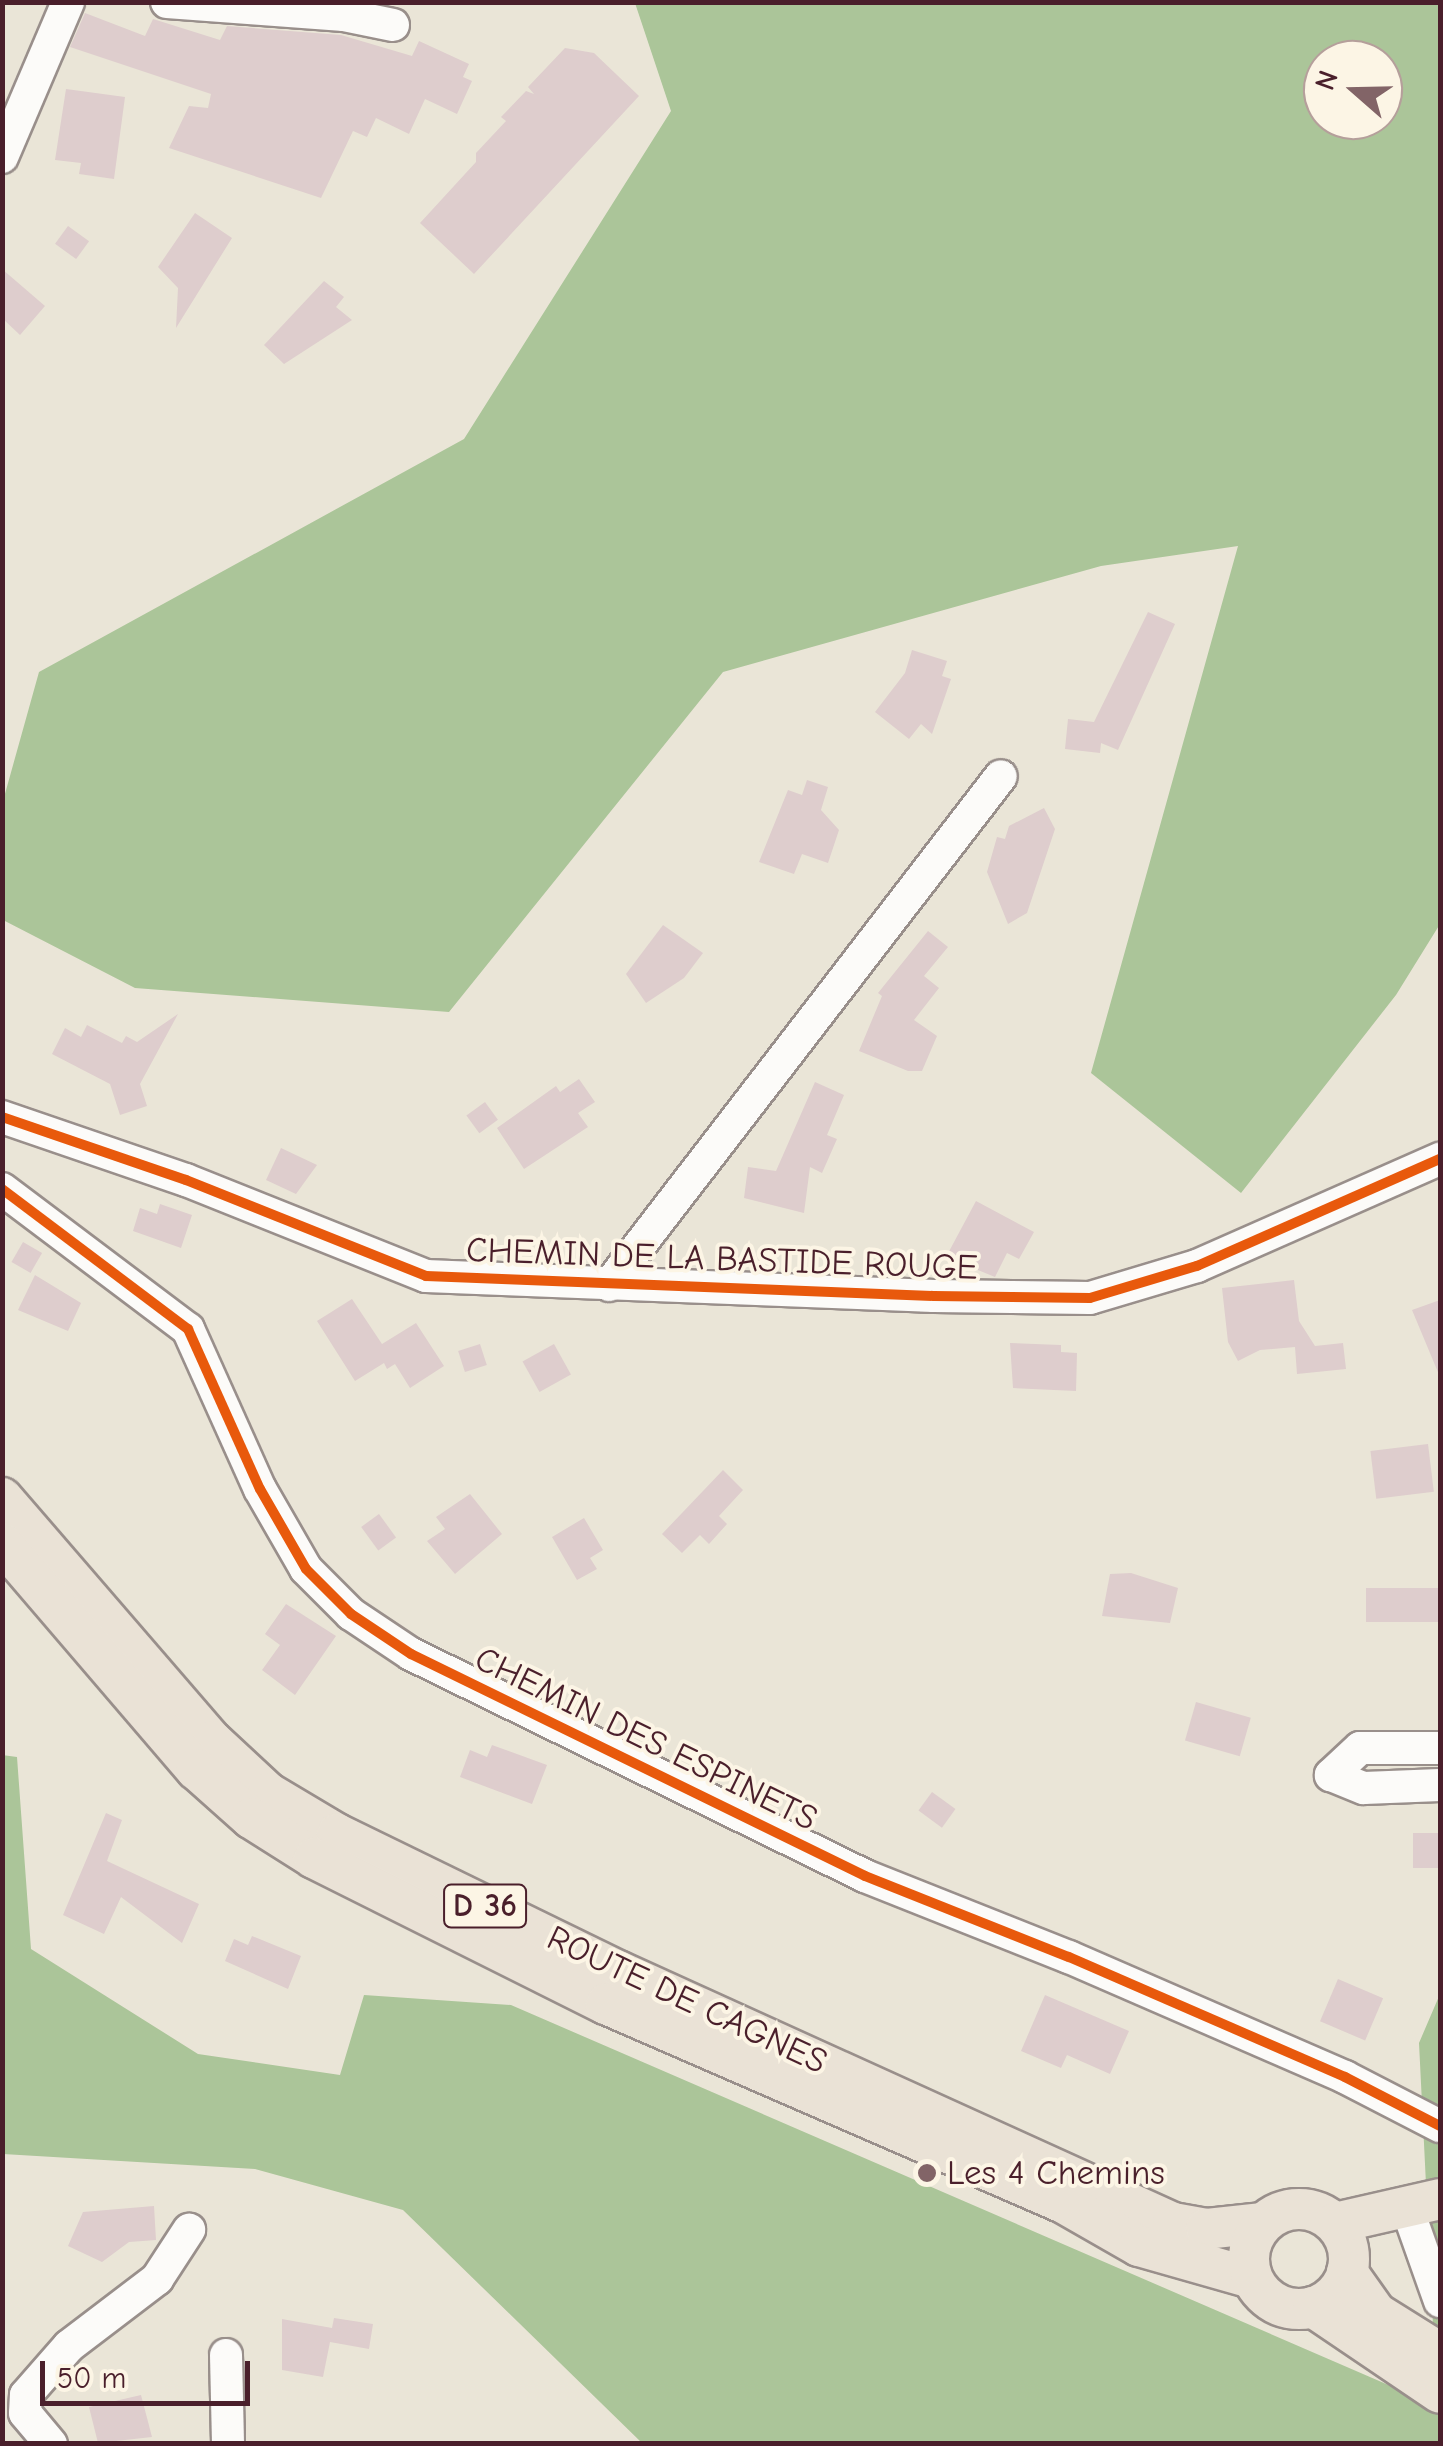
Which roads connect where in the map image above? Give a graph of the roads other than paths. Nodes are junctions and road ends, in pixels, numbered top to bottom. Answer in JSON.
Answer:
{"nodes":[{"id":1,"x":68,"y":2,"type":"edge"},
{"id":2,"x":167,"y":2,"type":"edge"},
{"id":3,"x":393,"y":25,"type":"dead end"},
{"id":4,"x":2,"y":157,"type":"edge"},
{"id":5,"x":1001,"y":776,"type":"dead end"},
{"id":6,"x":2,"y":1117,"type":"edge"},
{"id":7,"x":1440,"y":1159,"type":"edge"},
{"id":8,"x":2,"y":1189,"type":"edge"},
{"id":9,"x":609,"y":1284,"type":"junction"},
{"id":10,"x":2,"y":1498,"type":"edge"},
{"id":11,"x":2,"y":1543,"type":"edge"},
{"id":12,"x":1440,"y":1748,"type":"edge"},
{"id":13,"x":1440,"y":1785,"type":"edge"},
{"id":14,"x":1440,"y":2126,"type":"edge"},
{"id":15,"x":1412,"y":2204,"type":"edge"},
{"id":16,"x":1262,"y":2224,"type":"junction"},
{"id":17,"x":188,"y":2230,"type":"dead end"},
{"id":18,"x":1344,"y":2248,"type":"junction"},
{"id":19,"x":1252,"y":2278,"type":"junction"},
{"id":20,"x":1440,"y":2301,"type":"edge"},
{"id":21,"x":1314,"y":2307,"type":"junction"},
{"id":22,"x":226,"y":2354,"type":"dead end"},
{"id":23,"x":1440,"y":2354,"type":"edge"},
{"id":24,"x":1440,"y":2392,"type":"edge"},
{"id":25,"x":52,"y":2444,"type":"edge"},
{"id":26,"x":228,"y":2444,"type":"edge"}],
"edges":[{"from":1,"to":4,"type":"street"},
{"from":2,"to":3,"type":"street"},
{"from":5,"to":9,"type":"street"},
{"from":6,"to":9,"type":"street","name":"CHEMIN DE LA BASTIDE ROUGE"},
{"from":7,"to":9,"type":"street","name":"CHEMIN DE LA BASTIDE ROUGE"},
{"from":8,"to":14,"type":"street","name":"CHEMIN DES ESPINETS"},
{"from":10,"to":16,"type":"main road","name":"ROUTE DE CAGNES","number":"D 36"},
{"from":11,"to":19,"type":"main road","name":"ROUTE DE CAGNES","number":"D 36"},
{"from":12,"to":13,"type":"street"},
{"from":15,"to":18,"type":"main road"},
{"from":15,"to":20,"type":"street"},
{"from":16,"to":18,"type":"main road"},
{"from":16,"to":19,"type":"main road"},
{"from":17,"to":25,"type":"street"},
{"from":18,"to":21,"type":"main road"},
{"from":18,"to":23,"type":"main road"},
{"from":19,"to":21,"type":"main road"},
{"from":21,"to":24,"type":"main road"},
{"from":22,"to":26,"type":"street"}]}
